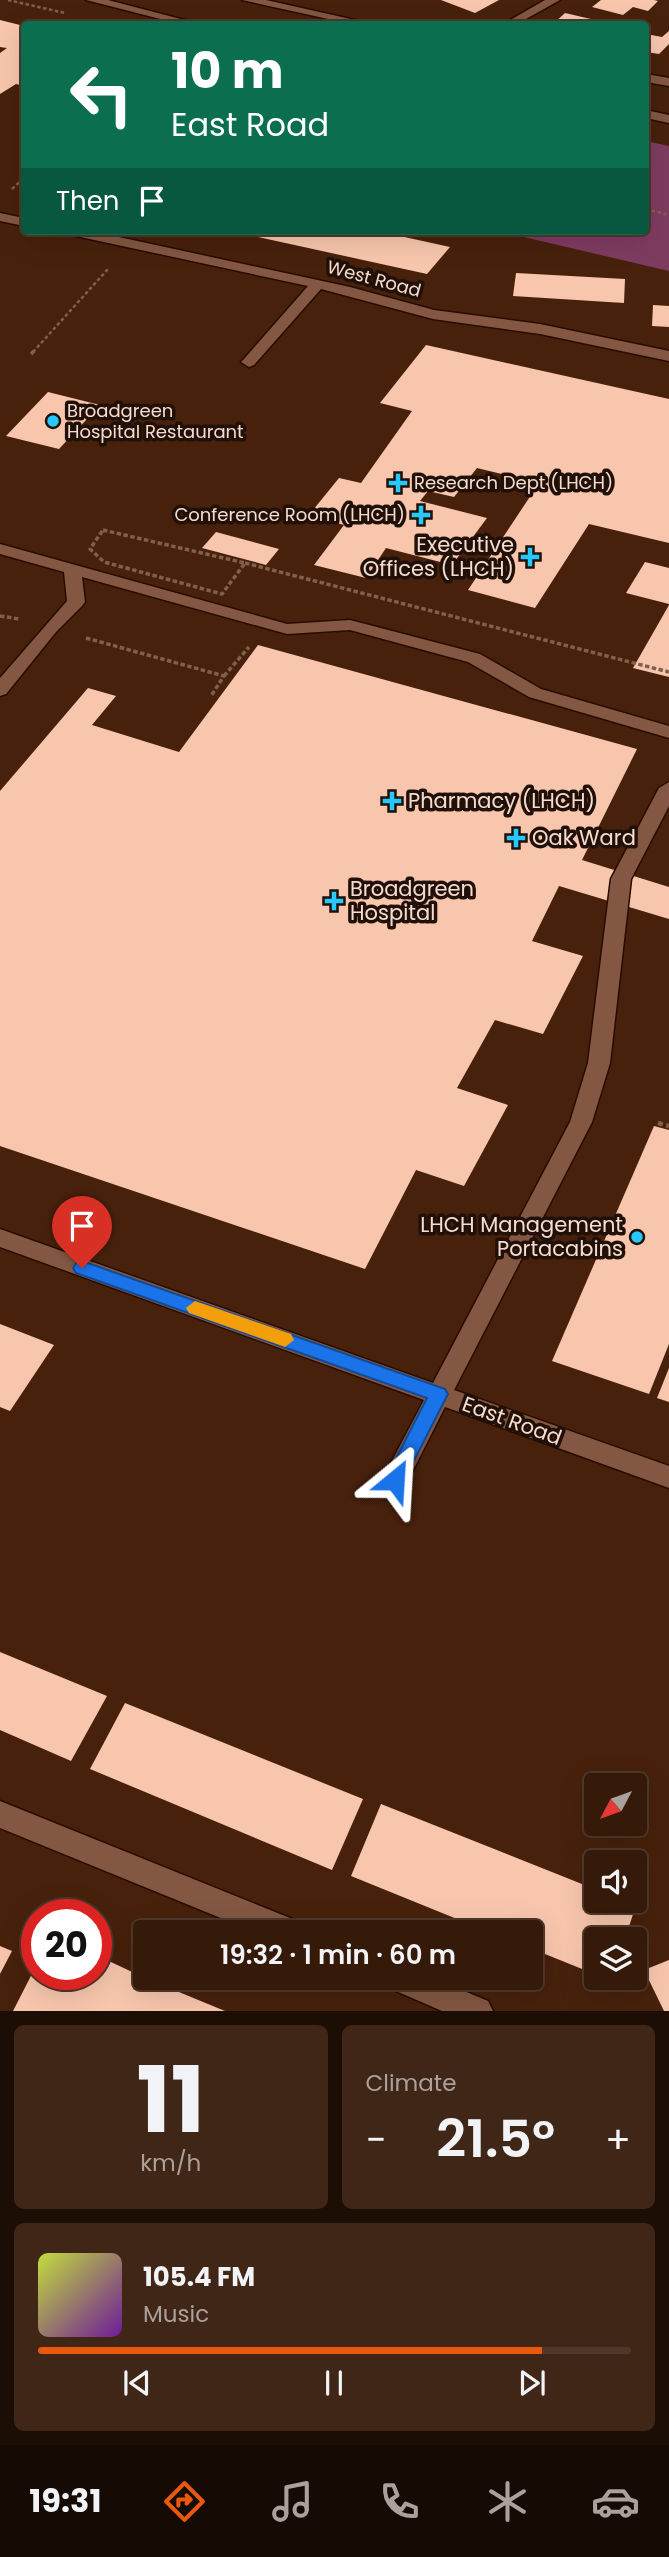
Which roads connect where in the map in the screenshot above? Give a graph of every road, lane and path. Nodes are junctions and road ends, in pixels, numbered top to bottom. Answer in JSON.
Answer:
{"nodes":[{"id":1,"x":8,"y":0,"type":"edge"},
{"id":2,"x":92,"y":0,"type":"edge"},
{"id":3,"x":248,"y":0,"type":"edge"},
{"id":4,"x":554,"y":0,"type":"edge"},
{"id":5,"x":73,"y":15,"type":"dead end"},
{"id":6,"x":181,"y":21,"type":"edge"},
{"id":7,"x":352,"y":21,"type":"edge"},
{"id":8,"x":515,"y":21,"type":"edge"},
{"id":9,"x":649,"y":79,"type":"edge"},
{"id":10,"x":669,"y":82,"type":"edge"},
{"id":11,"x":649,"y":115,"type":"edge"},
{"id":12,"x":669,"y":119,"type":"edge"},
{"id":13,"x":649,"y":210,"type":"edge"},
{"id":14,"x":669,"y":215,"type":"edge"},
{"id":15,"x":0,"y":217,"type":"edge"},
{"id":16,"x":21,"y":221,"type":"edge"},
{"id":17,"x":90,"y":235,"type":"edge"},
{"id":18,"x":114,"y":262,"type":"dead end"},
{"id":19,"x":318,"y":284,"type":"junction"},
{"id":20,"x":31,"y":354,"type":"dead end"},
{"id":21,"x":669,"y":356,"type":"edge"},
{"id":22,"x":249,"y":362,"type":"dead end"},
{"id":23,"x":0,"y":550,"type":"edge"},
{"id":24,"x":245,"y":564,"type":"dead end"},
{"id":25,"x":73,"y":572,"type":"junction"},
{"id":26,"x":94,"y":629,"type":"dead end"},
{"id":27,"x":250,"y":646,"type":"dead end"},
{"id":28,"x":669,"y":672,"type":"edge"},
{"id":29,"x":224,"y":676,"type":"junction"},
{"id":30,"x":0,"y":690,"type":"edge"},
{"id":31,"x":211,"y":696,"type":"dead end"},
{"id":32,"x":669,"y":732,"type":"edge"},
{"id":33,"x":669,"y":788,"type":"edge"},
{"id":34,"x":658,"y":1123,"type":"dead end"},
{"id":35,"x":669,"y":1126,"type":"edge"},
{"id":36,"x":0,"y":1238,"type":"edge"},
{"id":37,"x":439,"y":1394,"type":"junction"},
{"id":38,"x":669,"y":1477,"type":"edge"},
{"id":39,"x":395,"y":1480,"type":"dead end"},
{"id":40,"x":0,"y":1814,"type":"edge"},
{"id":41,"x":260,"y":1920,"type":"edge"},
{"id":42,"x":428,"y":1990,"type":"edge"},
{"id":43,"x":478,"y":2011,"type":"edge"}],
"edges":[{"from":1,"to":5,"type":"path"},
{"from":2,"to":6,"type":"street"},
{"from":3,"to":7,"type":"street"},
{"from":4,"to":8,"type":"street"},
{"from":9,"to":10,"type":"street"},
{"from":11,"to":12,"type":"street"},
{"from":13,"to":14,"type":"path"},
{"from":15,"to":16,"type":"street"},
{"from":17,"to":19,"type":"street","name":"West Road"},
{"from":18,"to":20,"type":"path"},
{"from":19,"to":21,"type":"street","name":"West Road"},
{"from":19,"to":22,"type":"street"},
{"from":23,"to":25,"type":"street"},
{"from":24,"to":28,"type":"path"},
{"from":25,"to":30,"type":"street"},
{"from":25,"to":32,"type":"street"},
{"from":26,"to":29,"type":"path"},
{"from":27,"to":29,"type":"path"},
{"from":29,"to":31,"type":"path"},
{"from":33,"to":37,"type":"street"},
{"from":34,"to":35,"type":"path"},
{"from":36,"to":37,"type":"street","name":"East Road"},
{"from":37,"to":38,"type":"street","name":"East Road"},
{"from":37,"to":39,"type":"street"},
{"from":40,"to":41,"type":"street"},
{"from":42,"to":43,"type":"street"}]}
